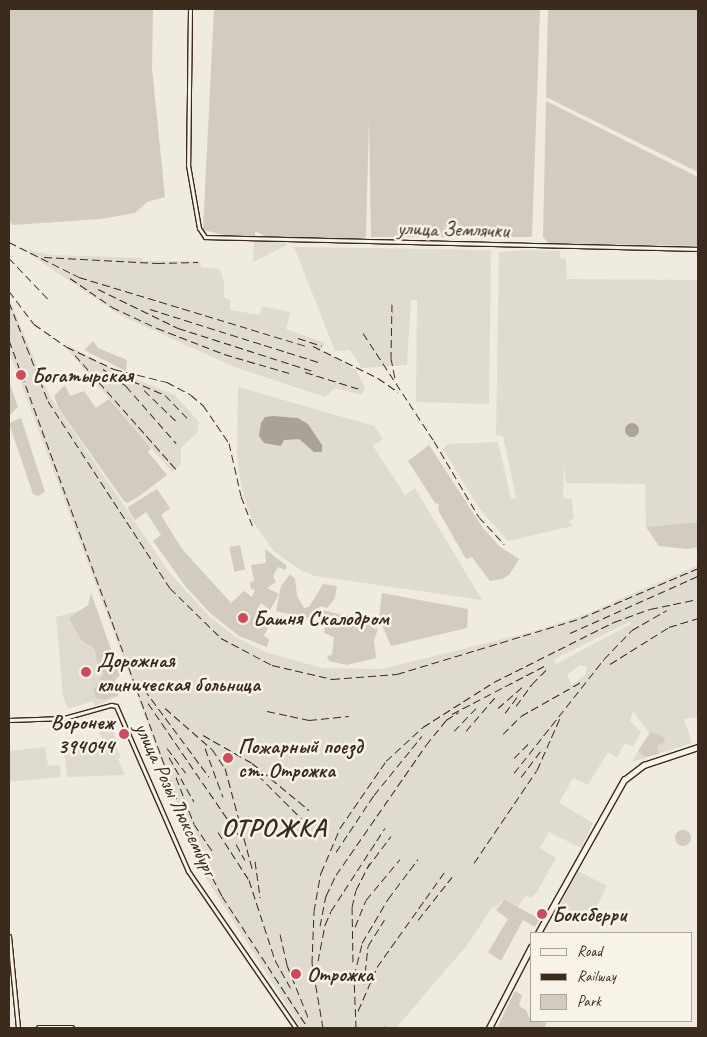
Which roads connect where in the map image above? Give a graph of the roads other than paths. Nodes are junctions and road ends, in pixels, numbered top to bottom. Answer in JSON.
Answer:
{"nodes":[{"id":1,"x":190,"y":9,"type":"edge"},
{"id":2,"x":698,"y":248,"type":"edge"},
{"id":3,"x":9,"y":720,"type":"edge"},
{"id":4,"x":698,"y":747,"type":"edge"},
{"id":5,"x":539,"y":932,"type":"edge"},
{"id":6,"x":9,"y":936,"type":"edge"},
{"id":7,"x":530,"y":949,"type":"edge"},
{"id":8,"x":18,"y":1028,"type":"edge"},
{"id":9,"x":39,"y":1028,"type":"edge"},
{"id":10,"x":72,"y":1028,"type":"edge"},
{"id":11,"x":296,"y":1028,"type":"edge"},
{"id":12,"x":489,"y":1028,"type":"edge"}],
"edges":[{"from":1,"to":2,"type":"street","name":"улица Землячки"},
{"from":3,"to":11,"type":"street","name":"улица Розы Люксембург"},
{"from":4,"to":5,"type":"main road"},
{"from":6,"to":8,"type":"street"},
{"from":7,"to":12,"type":"main road"},
{"from":9,"to":10,"type":"main road"}]}
